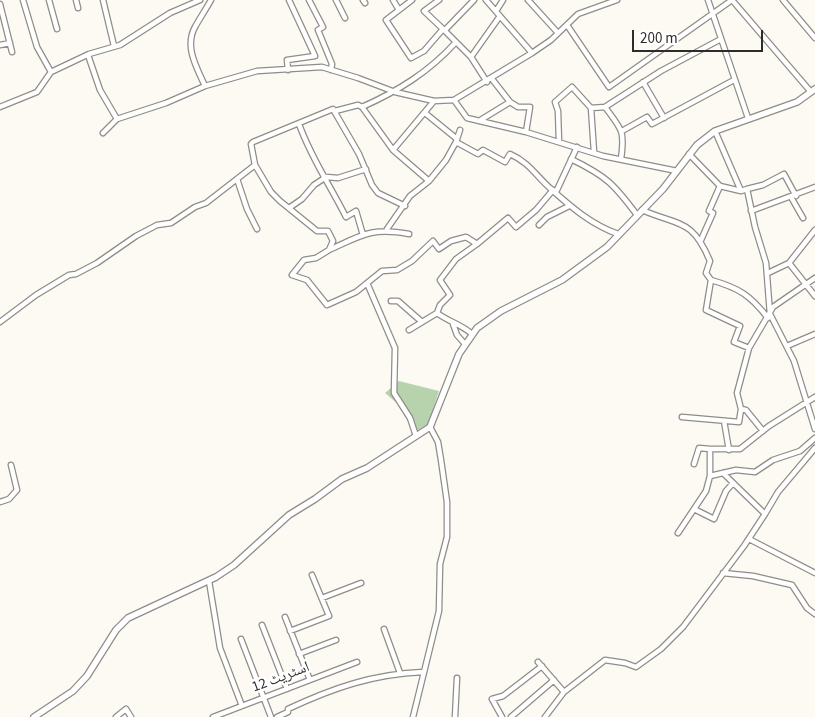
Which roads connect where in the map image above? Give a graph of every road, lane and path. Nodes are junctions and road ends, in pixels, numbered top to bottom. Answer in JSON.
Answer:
{"nodes":[{"id":1,"x":23,"y":0,"type":"edge"},
{"id":2,"x":49,"y":0,"type":"edge"},
{"id":3,"x":76,"y":0,"type":"edge"},
{"id":4,"x":102,"y":0,"type":"edge"},
{"id":5,"x":200,"y":0,"type":"edge"},
{"id":6,"x":211,"y":0,"type":"edge"},
{"id":7,"x":290,"y":0,"type":"edge"},
{"id":8,"x":309,"y":0,"type":"edge"},
{"id":9,"x":336,"y":0,"type":"edge"},
{"id":10,"x":393,"y":0,"type":"edge"},
{"id":11,"x":412,"y":0,"type":"edge"},
{"id":12,"x":439,"y":0,"type":"edge"},
{"id":13,"x":474,"y":0,"type":"edge"},
{"id":14,"x":486,"y":0,"type":"edge"},
{"id":15,"x":503,"y":0,"type":"edge"},
{"id":16,"x":528,"y":0,"type":"edge"},
{"id":17,"x":616,"y":0,"type":"edge"},
{"id":18,"x":708,"y":0,"type":"edge"},
{"id":19,"x":783,"y":0,"type":"edge"},
{"id":20,"x":0,"y":4,"type":"edge"},
{"id":21,"x":78,"y":8,"type":"dead end"},
{"id":22,"x":398,"y":10,"type":"junction"},
{"id":23,"x":496,"y":11,"type":"junction"},
{"id":24,"x":712,"y":13,"type":"junction"},
{"id":25,"x":1,"y":14,"type":"edge"},
{"id":26,"x":500,"y":16,"type":"junction"},
{"id":27,"x":345,"y":18,"type":"dead end"},
{"id":28,"x":567,"y":25,"type":"junction"},
{"id":29,"x":57,"y":29,"type":"dead end"},
{"id":30,"x":444,"y":29,"type":"junction"},
{"id":31,"x":558,"y":33,"type":"junction"},
{"id":32,"x":815,"y":38,"type":"edge"},
{"id":33,"x":721,"y":39,"type":"junction"},
{"id":34,"x":456,"y":42,"type":"junction"},
{"id":35,"x":10,"y":43,"type":"junction"},
{"id":36,"x":0,"y":45,"type":"edge"},
{"id":37,"x":114,"y":46,"type":"junction"},
{"id":38,"x":12,"y":52,"type":"dead end"},
{"id":39,"x":532,"y":54,"type":"junction"},
{"id":40,"x":88,"y":55,"type":"junction"},
{"id":41,"x":471,"y":57,"type":"junction"},
{"id":42,"x":288,"y":70,"type":"junction"},
{"id":43,"x":331,"y":70,"type":"junction"},
{"id":44,"x":51,"y":72,"type":"junction"},
{"id":45,"x":489,"y":80,"type":"junction"},
{"id":46,"x":734,"y":80,"type":"junction"},
{"id":47,"x":643,"y":82,"type":"junction"},
{"id":48,"x":205,"y":86,"type":"junction"},
{"id":49,"x":813,"y":90,"type":"edge"},
{"id":50,"x":395,"y":92,"type":"junction"},
{"id":51,"x":454,"y":100,"type":"junction"},
{"id":52,"x":434,"y":101,"type":"junction"},
{"id":53,"x":510,"y":102,"type":"junction"},
{"id":54,"x":0,"y":107,"type":"edge"},
{"id":55,"x":362,"y":107,"type":"junction"},
{"id":56,"x":605,"y":107,"type":"junction"},
{"id":57,"x":591,"y":108,"type":"junction"},
{"id":58,"x":335,"y":111,"type":"junction"},
{"id":59,"x":425,"y":113,"type":"junction"},
{"id":60,"x":664,"y":118,"type":"junction"},
{"id":61,"x":748,"y":118,"type":"junction"},
{"id":62,"x":117,"y":119,"type":"junction"},
{"id":63,"x":479,"y":121,"type":"junction"},
{"id":64,"x":300,"y":124,"type":"junction"},
{"id":65,"x":460,"y":130,"type":"dead end"},
{"id":66,"x":622,"y":131,"type":"junction"},
{"id":67,"x":526,"y":132,"type":"junction"},
{"id":68,"x":715,"y":132,"type":"junction"},
{"id":69,"x":102,"y":133,"type":"dead end"},
{"id":70,"x":457,"y":140,"type":"junction"},
{"id":71,"x":559,"y":142,"type":"junction"},
{"id":72,"x":577,"y":147,"type":"junction"},
{"id":73,"x":393,"y":150,"type":"junction"},
{"id":74,"x":594,"y":152,"type":"junction"},
{"id":75,"x":688,"y":154,"type":"junction"},
{"id":76,"x":571,"y":159,"type":"junction"},
{"id":77,"x":621,"y":159,"type":"junction"},
{"id":78,"x":255,"y":165,"type":"junction"},
{"id":79,"x":366,"y":169,"type":"junction"},
{"id":80,"x":677,"y":171,"type":"junction"},
{"id":81,"x":326,"y":177,"type":"junction"},
{"id":82,"x":237,"y":179,"type":"junction"},
{"id":83,"x":429,"y":181,"type":"junction"},
{"id":84,"x":720,"y":186,"type":"junction"},
{"id":85,"x":747,"y":188,"type":"junction"},
{"id":86,"x":815,"y":188,"type":"edge"},
{"id":87,"x":554,"y":191,"type":"junction"},
{"id":88,"x":741,"y":191,"type":"junction"},
{"id":89,"x":793,"y":196,"type":"junction"},
{"id":90,"x":404,"y":206,"type":"junction"},
{"id":91,"x":569,"y":206,"type":"junction"},
{"id":92,"x":289,"y":208,"type":"junction"},
{"id":93,"x":751,"y":211,"type":"junction"},
{"id":94,"x":640,"y":212,"type":"junction"},
{"id":95,"x":803,"y":218,"type":"dead end"},
{"id":96,"x":539,"y":225,"type":"dead end"},
{"id":97,"x":257,"y":229,"type":"dead end"},
{"id":98,"x":387,"y":230,"type":"junction"},
{"id":99,"x":815,"y":230,"type":"edge"},
{"id":100,"x":410,"y":234,"type":"dead end"},
{"id":101,"x":618,"y":234,"type":"junction"},
{"id":102,"x":363,"y":235,"type":"junction"},
{"id":103,"x":702,"y":240,"type":"junction"},
{"id":104,"x":477,"y":244,"type":"junction"},
{"id":105,"x":329,"y":250,"type":"junction"},
{"id":106,"x":789,"y":263,"type":"junction"},
{"id":107,"x":768,"y":273,"type":"junction"},
{"id":108,"x":815,"y":278,"type":"edge"},
{"id":109,"x":711,"y":280,"type":"junction"},
{"id":110,"x":367,"y":283,"type":"junction"},
{"id":111,"x":805,"y":285,"type":"junction"},
{"id":112,"x":815,"y":296,"type":"edge"},
{"id":113,"x":391,"y":301,"type":"dead end"},
{"id":114,"x":437,"y":313,"type":"junction"},
{"id":115,"x":769,"y":316,"type":"junction"},
{"id":116,"x":0,"y":322,"type":"edge"},
{"id":117,"x":422,"y":322,"type":"junction"},
{"id":118,"x":452,"y":324,"type":"junction"},
{"id":119,"x":409,"y":330,"type":"dead end"},
{"id":120,"x":472,"y":334,"type":"junction"},
{"id":121,"x":815,"y":334,"type":"edge"},
{"id":122,"x":466,"y":344,"type":"junction"},
{"id":123,"x":787,"y":346,"type":"junction"},
{"id":124,"x":749,"y":348,"type":"junction"},
{"id":125,"x":815,"y":397,"type":"edge"},
{"id":126,"x":807,"y":400,"type":"junction"},
{"id":127,"x":741,"y":409,"type":"junction"},
{"id":128,"x":682,"y":417,"type":"dead end"},
{"id":129,"x":724,"y":421,"type":"junction"},
{"id":130,"x":430,"y":428,"type":"junction"},
{"id":131,"x":815,"y":429,"type":"edge"},
{"id":132,"x":763,"y":431,"type":"junction"},
{"id":133,"x":416,"y":436,"type":"junction"},
{"id":134,"x":815,"y":445,"type":"edge"},
{"id":135,"x":710,"y":449,"type":"junction"},
{"id":136,"x":729,"y":450,"type":"junction"},
{"id":137,"x":694,"y":464,"type":"dead end"},
{"id":138,"x":11,"y":465,"type":"dead end"},
{"id":139,"x":723,"y":473,"type":"junction"},
{"id":140,"x":710,"y":476,"type":"junction"},
{"id":141,"x":733,"y":483,"type":"junction"},
{"id":142,"x":0,"y":502,"type":"edge"},
{"id":143,"x":694,"y":509,"type":"junction"},
{"id":144,"x":765,"y":514,"type":"junction"},
{"id":145,"x":678,"y":533,"type":"dead end"},
{"id":146,"x":749,"y":539,"type":"junction"},
{"id":147,"x":723,"y":573,"type":"junction"},
{"id":148,"x":815,"y":573,"type":"edge"},
{"id":149,"x":312,"y":575,"type":"dead end"},
{"id":150,"x":210,"y":581,"type":"junction"},
{"id":151,"x":361,"y":583,"type":"dead end"},
{"id":152,"x":322,"y":598,"type":"junction"},
{"id":153,"x":815,"y":614,"type":"edge"},
{"id":154,"x":284,"y":617,"type":"dead end"},
{"id":155,"x":262,"y":625,"type":"dead end"},
{"id":156,"x":384,"y":629,"type":"dead end"},
{"id":157,"x":290,"y":631,"type":"junction"},
{"id":158,"x":241,"y":639,"type":"dead end"},
{"id":159,"x":336,"y":640,"type":"dead end"},
{"id":160,"x":299,"y":654,"type":"junction"},
{"id":161,"x":357,"y":662,"type":"dead end"},
{"id":162,"x":423,"y":672,"type":"junction"},
{"id":163,"x":400,"y":673,"type":"junction"},
{"id":164,"x":457,"y":678,"type":"dead end"},
{"id":165,"x":310,"y":680,"type":"junction"},
{"id":166,"x":554,"y":680,"type":"junction"},
{"id":167,"x":288,"y":689,"type":"junction"},
{"id":168,"x":564,"y":692,"type":"junction"},
{"id":169,"x":263,"y":698,"type":"junction"},
{"id":170,"x":242,"y":706,"type":"junction"},
{"id":171,"x":34,"y":717,"type":"edge"},
{"id":172,"x":116,"y":717,"type":"edge"},
{"id":173,"x":131,"y":717,"type":"edge"},
{"id":174,"x":213,"y":717,"type":"edge"},
{"id":175,"x":271,"y":717,"type":"edge"},
{"id":176,"x":276,"y":717,"type":"edge"},
{"id":177,"x":413,"y":717,"type":"edge"},
{"id":178,"x":455,"y":717,"type":"edge"},
{"id":179,"x":502,"y":717,"type":"edge"},
{"id":180,"x":511,"y":717,"type":"edge"},
{"id":181,"x":545,"y":717,"type":"edge"}],
"edges":[{"from":1,"to":44,"type":"street"},
{"from":2,"to":29,"type":"street"},
{"from":3,"to":21,"type":"street"},
{"from":4,"to":37,"type":"street"},
{"from":5,"to":37,"type":"street"},
{"from":6,"to":48,"type":"street"},
{"from":7,"to":42,"type":"street"},
{"from":8,"to":43,"type":"street"},
{"from":9,"to":27,"type":"street"},
{"from":10,"to":22,"type":"street"},
{"from":11,"to":22,"type":"street"},
{"from":12,"to":30,"type":"street"},
{"from":13,"to":30,"type":"street"},
{"from":14,"to":23,"type":"street"},
{"from":15,"to":23,"type":"street"},
{"from":16,"to":31,"type":"street"},
{"from":17,"to":28,"type":"street"},
{"from":18,"to":24,"type":"street"},
{"from":19,"to":32,"type":"street"},
{"from":20,"to":25,"type":"street"},
{"from":22,"to":30,"type":"street"},
{"from":23,"to":26,"type":"street"},
{"from":24,"to":28,"type":"street"},
{"from":24,"to":33,"type":"street"},
{"from":24,"to":49,"type":"street"},
{"from":25,"to":35,"type":"street"},
{"from":26,"to":39,"type":"street"},
{"from":26,"to":41,"type":"street"},
{"from":28,"to":31,"type":"street"},
{"from":30,"to":34,"type":"street"},
{"from":31,"to":39,"type":"street"},
{"from":33,"to":46,"type":"street"},
{"from":33,"to":47,"type":"street"},
{"from":34,"to":41,"type":"street"},
{"from":34,"to":50,"type":"street"},
{"from":35,"to":36,"type":"street"},
{"from":35,"to":38,"type":"street"},
{"from":37,"to":40,"type":"street"},
{"from":39,"to":45,"type":"street"},
{"from":40,"to":44,"type":"street"},
{"from":40,"to":62,"type":"street"},
{"from":41,"to":45,"type":"street"},
{"from":42,"to":43,"type":"street"},
{"from":42,"to":48,"type":"street"},
{"from":43,"to":50,"type":"street"},
{"from":44,"to":54,"type":"street"},
{"from":45,"to":51,"type":"street"},
{"from":45,"to":53,"type":"street"},
{"from":46,"to":60,"type":"street"},
{"from":46,"to":61,"type":"street"},
{"from":47,"to":56,"type":"street"},
{"from":47,"to":60,"type":"street"},
{"from":48,"to":62,"type":"street"},
{"from":49,"to":61,"type":"street"},
{"from":50,"to":52,"type":"street"},
{"from":50,"to":55,"type":"street"},
{"from":51,"to":52,"type":"street"},
{"from":51,"to":63,"type":"street"},
{"from":52,"to":59,"type":"street"},
{"from":53,"to":63,"type":"street"},
{"from":53,"to":67,"type":"street"},
{"from":55,"to":58,"type":"street"},
{"from":55,"to":73,"type":"street"},
{"from":56,"to":57,"type":"street"},
{"from":56,"to":66,"type":"street"},
{"from":57,"to":71,"type":"street"},
{"from":57,"to":74,"type":"street"},
{"from":58,"to":64,"type":"street"},
{"from":58,"to":79,"type":"street"},
{"from":59,"to":70,"type":"street"},
{"from":59,"to":73,"type":"street"},
{"from":60,"to":66,"type":"street"},
{"from":61,"to":68,"type":"street"},
{"from":62,"to":69,"type":"street"},
{"from":63,"to":67,"type":"street"},
{"from":64,"to":78,"type":"street"},
{"from":64,"to":81,"type":"street"},
{"from":65,"to":70,"type":"street"},
{"from":66,"to":77,"type":"street"},
{"from":67,"to":71,"type":"street"},
{"from":68,"to":75,"type":"street"},
{"from":68,"to":88,"type":"street"},
{"from":70,"to":83,"type":"street"},
{"from":70,"to":87,"type":"street"},
{"from":71,"to":72,"type":"street"},
{"from":72,"to":74,"type":"street"},
{"from":72,"to":76,"type":"street"},
{"from":73,"to":83,"type":"street"},
{"from":74,"to":77,"type":"street"},
{"from":75,"to":80,"type":"street"},
{"from":75,"to":84,"type":"street"},
{"from":76,"to":87,"type":"street"},
{"from":76,"to":94,"type":"street"},
{"from":77,"to":80,"type":"street"},
{"from":78,"to":82,"type":"street"},
{"from":78,"to":92,"type":"street"},
{"from":79,"to":81,"type":"street"},
{"from":79,"to":90,"type":"street"},
{"from":80,"to":94,"type":"street"},
{"from":81,"to":92,"type":"street"},
{"from":81,"to":102,"type":"street"},
{"from":82,"to":97,"type":"street"},
{"from":82,"to":116,"type":"street"},
{"from":83,"to":90,"type":"street"},
{"from":84,"to":88,"type":"street"},
{"from":84,"to":103,"type":"street"},
{"from":85,"to":88,"type":"street"},
{"from":85,"to":89,"type":"street"},
{"from":85,"to":93,"type":"street"},
{"from":86,"to":89,"type":"street"},
{"from":87,"to":91,"type":"street"},
{"from":87,"to":104,"type":"street"},
{"from":89,"to":93,"type":"street"},
{"from":89,"to":95,"type":"street"},
{"from":90,"to":98,"type":"street"},
{"from":91,"to":96,"type":"street"},
{"from":91,"to":101,"type":"street"},
{"from":92,"to":105,"type":"street"},
{"from":93,"to":107,"type":"street"},
{"from":94,"to":101,"type":"street"},
{"from":94,"to":103,"type":"street"},
{"from":98,"to":100,"type":"street"},
{"from":98,"to":102,"type":"street"},
{"from":99,"to":106,"type":"street"},
{"from":101,"to":120,"type":"street"},
{"from":102,"to":105,"type":"street"},
{"from":103,"to":109,"type":"street"},
{"from":104,"to":110,"type":"street"},
{"from":104,"to":114,"type":"street"},
{"from":105,"to":110,"type":"street"},
{"from":106,"to":107,"type":"street"},
{"from":106,"to":111,"type":"street"},
{"from":107,"to":115,"type":"street"},
{"from":108,"to":111,"type":"street"},
{"from":109,"to":115,"type":"street"},
{"from":109,"to":124,"type":"street"},
{"from":110,"to":133,"type":"street"},
{"from":111,"to":112,"type":"street"},
{"from":111,"to":115,"type":"street"},
{"from":113,"to":117,"type":"street"},
{"from":114,"to":117,"type":"street"},
{"from":114,"to":118,"type":"street"},
{"from":115,"to":123,"type":"street"},
{"from":115,"to":124,"type":"street"},
{"from":117,"to":119,"type":"street"},
{"from":118,"to":120,"type":"street"},
{"from":118,"to":122,"type":"street"},
{"from":120,"to":122,"type":"street"},
{"from":121,"to":123,"type":"street"},
{"from":122,"to":130,"type":"street"},
{"from":123,"to":126,"type":"street"},
{"from":124,"to":127,"type":"street"},
{"from":125,"to":126,"type":"street"},
{"from":126,"to":131,"type":"street"},
{"from":126,"to":132,"type":"street"},
{"from":127,"to":129,"type":"street"},
{"from":127,"to":132,"type":"street"},
{"from":128,"to":129,"type":"street"},
{"from":129,"to":136,"type":"street"},
{"from":130,"to":133,"type":"street"},
{"from":130,"to":162,"type":"street"},
{"from":132,"to":136,"type":"street"},
{"from":133,"to":150,"type":"street"},
{"from":134,"to":139,"type":"street"},
{"from":134,"to":144,"type":"street"},
{"from":135,"to":136,"type":"street"},
{"from":135,"to":137,"type":"street"},
{"from":135,"to":140,"type":"street"},
{"from":138,"to":142,"type":"street"},
{"from":139,"to":140,"type":"street"},
{"from":139,"to":141,"type":"street"},
{"from":140,"to":143,"type":"street"},
{"from":141,"to":143,"type":"street"},
{"from":141,"to":144,"type":"street"},
{"from":143,"to":145,"type":"street"},
{"from":144,"to":146,"type":"street"},
{"from":146,"to":147,"type":"street"},
{"from":146,"to":148,"type":"street"},
{"from":147,"to":153,"type":"street"},
{"from":147,"to":168,"type":"street"},
{"from":149,"to":152,"type":"street"},
{"from":150,"to":170,"type":"street"},
{"from":150,"to":171,"type":"street"},
{"from":151,"to":152,"type":"street"},
{"from":152,"to":157,"type":"street"},
{"from":154,"to":157,"type":"street"},
{"from":155,"to":167,"type":"street"},
{"from":156,"to":163,"type":"street"},
{"from":157,"to":160,"type":"street"},
{"from":158,"to":169,"type":"street"},
{"from":159,"to":160,"type":"street"},
{"from":160,"to":165,"type":"street"},
{"from":161,"to":165,"type":"street","name":"اسٹریٹ 12"},
{"from":162,"to":163,"type":"street"},
{"from":162,"to":177,"type":"street"},
{"from":163,"to":176,"type":"street"},
{"from":164,"to":178,"type":"street"},
{"from":165,"to":167,"type":"street","name":"اسٹریٹ 12"},
{"from":166,"to":168,"type":"street"},
{"from":166,"to":179,"type":"street"},
{"from":166,"to":180,"type":"street"},
{"from":167,"to":169,"type":"street","name":"اسٹریٹ 12"},
{"from":168,"to":181,"type":"street"},
{"from":169,"to":170,"type":"street","name":"اسٹریٹ 12"},
{"from":169,"to":175,"type":"street"},
{"from":170,"to":174,"type":"street","name":"اسٹریٹ 12"},
{"from":172,"to":173,"type":"street"}]}
